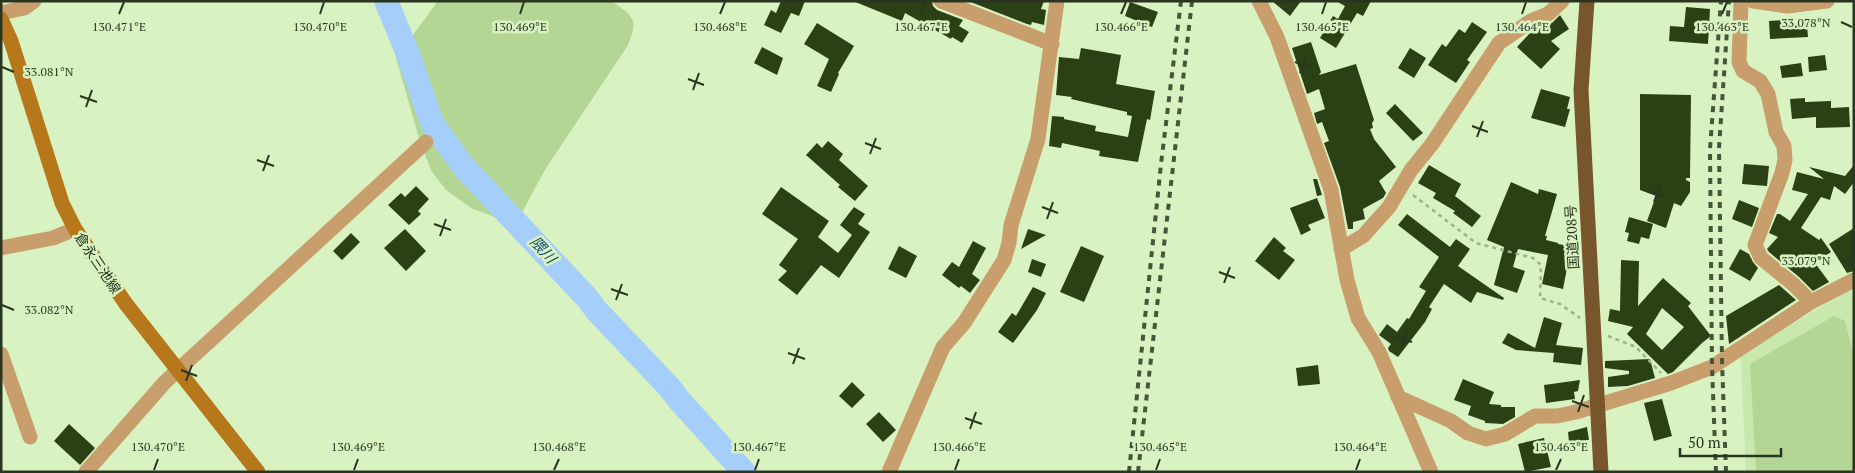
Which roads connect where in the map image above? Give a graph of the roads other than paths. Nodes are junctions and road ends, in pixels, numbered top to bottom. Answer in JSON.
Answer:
{"nodes":[{"id":1,"x":34,"y":1,"type":"edge"},
{"id":2,"x":941,"y":1,"type":"edge"},
{"id":3,"x":1058,"y":1,"type":"edge"},
{"id":4,"x":1259,"y":1,"type":"edge"},
{"id":5,"x":1562,"y":1,"type":"edge"},
{"id":6,"x":1587,"y":1,"type":"edge"},
{"id":7,"x":1742,"y":1,"type":"edge"},
{"id":8,"x":1753,"y":1,"type":"edge"},
{"id":9,"x":1827,"y":1,"type":"edge"},
{"id":10,"x":1,"y":14,"type":"edge"},
{"id":11,"x":1,"y":19,"type":"edge"},
{"id":12,"x":1052,"y":44,"type":"junction"},
{"id":13,"x":426,"y":142,"type":"dead end"},
{"id":14,"x":75,"y":229,"type":"junction"},
{"id":15,"x":1,"y":248,"type":"edge"},
{"id":16,"x":1341,"y":249,"type":"junction"},
{"id":17,"x":1854,"y":280,"type":"edge"},
{"id":18,"x":1811,"y":302,"type":"junction"},
{"id":19,"x":1,"y":354,"type":"edge"},
{"id":20,"x":178,"y":371,"type":"junction"},
{"id":21,"x":1398,"y":396,"type":"junction"},
{"id":22,"x":1597,"y":405,"type":"junction"},
{"id":23,"x":30,"y":437,"type":"dead end"},
{"id":24,"x":95,"y":468,"type":"edge"},
{"id":25,"x":258,"y":472,"type":"edge"},
{"id":26,"x":889,"y":472,"type":"edge"},
{"id":27,"x":1432,"y":472,"type":"edge"},
{"id":28,"x":1601,"y":472,"type":"edge"}],
"edges":[{"from":1,"to":10,"type":"street"},
{"from":2,"to":12,"type":"street"},
{"from":3,"to":12,"type":"street"},
{"from":4,"to":16,"type":"street"},
{"from":5,"to":16,"type":"street"},
{"from":6,"to":22,"type":"highway","name":"国道208号"},
{"from":7,"to":18,"type":"street"},
{"from":8,"to":9,"type":"street"},
{"from":11,"to":14,"type":"main road","name":"倉永三池線"},
{"from":12,"to":26,"type":"street"},
{"from":13,"to":20,"type":"street"},
{"from":14,"to":15,"type":"street"},
{"from":14,"to":20,"type":"main road","name":"倉永三池線"},
{"from":16,"to":21,"type":"street"},
{"from":17,"to":18,"type":"street"},
{"from":18,"to":22,"type":"street"},
{"from":19,"to":23,"type":"street"},
{"from":20,"to":24,"type":"street"},
{"from":20,"to":25,"type":"main road","name":"倉永三池線"},
{"from":21,"to":22,"type":"street"},
{"from":21,"to":27,"type":"street"},
{"from":22,"to":28,"type":"highway","name":"国道208号"}]}
